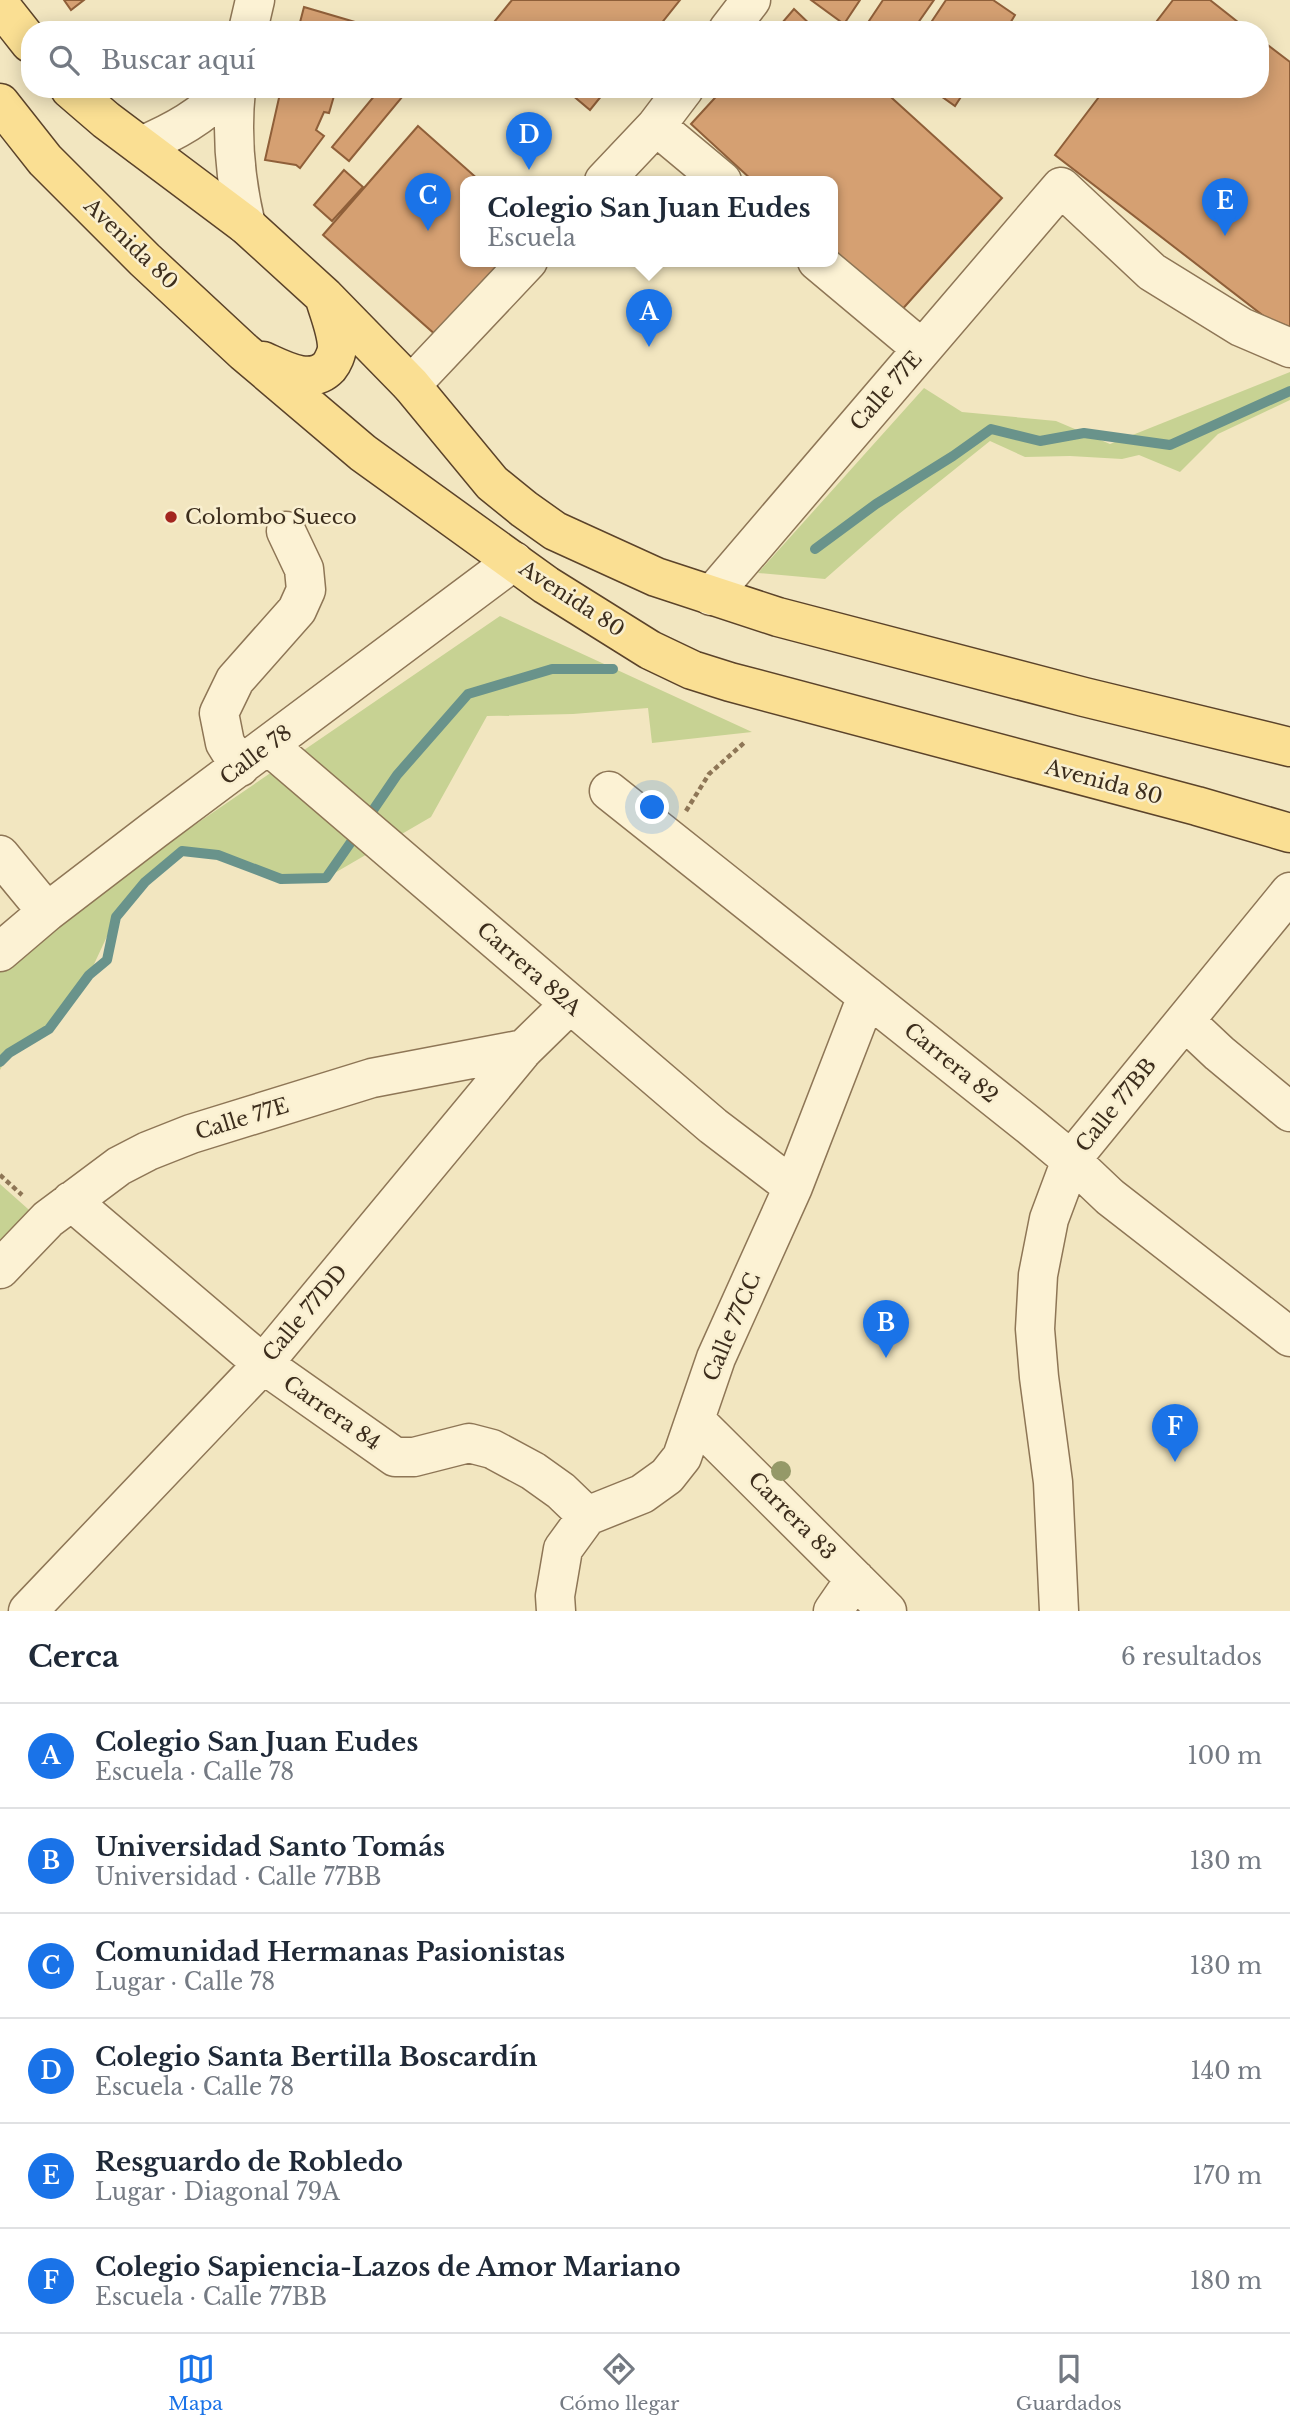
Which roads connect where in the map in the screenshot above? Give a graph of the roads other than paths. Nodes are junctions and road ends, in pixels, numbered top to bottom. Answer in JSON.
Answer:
{"nodes":[{"id":1,"x":255,"y":0,"type":"edge"},
{"id":2,"x":751,"y":0,"type":"edge"},
{"id":3,"x":0,"y":5,"type":"edge"},
{"id":4,"x":250,"y":21,"type":"edge"},
{"id":5,"x":736,"y":21,"type":"edge"},
{"id":6,"x":21,"y":32,"type":"edge"},
{"id":7,"x":80,"y":98,"type":"edge"},
{"id":8,"x":220,"y":98,"type":"edge"},
{"id":9,"x":235,"y":98,"type":"edge"},
{"id":10,"x":677,"y":98,"type":"edge"},
{"id":11,"x":0,"y":103,"type":"edge"},
{"id":12,"x":656,"y":126,"type":"junction"},
{"id":13,"x":141,"y":146,"type":"junction"},
{"id":14,"x":609,"y":176,"type":"edge"},
{"id":15,"x":716,"y":176,"type":"edge"},
{"id":16,"x":246,"y":225,"type":"junction"},
{"id":17,"x":522,"y":267,"type":"edge"},
{"id":18,"x":824,"y":267,"type":"edge"},
{"id":19,"x":325,"y":297,"type":"junction"},
{"id":20,"x":1290,"y":348,"type":"edge"},
{"id":21,"x":922,"y":349,"type":"junction"},
{"id":22,"x":244,"y":352,"type":"junction"},
{"id":23,"x":411,"y":385,"type":"junction"},
{"id":24,"x":286,"y":531,"type":"dead end"},
{"id":25,"x":514,"y":561,"type":"junction"},
{"id":26,"x":711,"y":596,"type":"junction"},
{"id":27,"x":1290,"y":747,"type":"edge"},
{"id":28,"x":255,"y":756,"type":"junction"},
{"id":29,"x":610,"y":791,"type":"dead end"},
{"id":30,"x":1290,"y":833,"type":"edge"},
{"id":31,"x":0,"y":855,"type":"edge"},
{"id":32,"x":1290,"y":892,"type":"edge"},
{"id":33,"x":47,"y":912,"type":"junction"},
{"id":34,"x":0,"y":952,"type":"edge"},
{"id":35,"x":867,"y":996,"type":"junction"},
{"id":36,"x":569,"y":1005,"type":"junction"},
{"id":37,"x":1185,"y":1021,"type":"junction"},
{"id":38,"x":524,"y":1049,"type":"junction"},
{"id":39,"x":1290,"y":1112,"type":"edge"},
{"id":40,"x":1071,"y":1160,"type":"junction"},
{"id":41,"x":793,"y":1187,"type":"junction"},
{"id":42,"x":71,"y":1201,"type":"junction"},
{"id":43,"x":0,"y":1269,"type":"edge"},
{"id":44,"x":1290,"y":1337,"type":"edge"},
{"id":45,"x":262,"y":1364,"type":"junction"},
{"id":46,"x":696,"y":1420,"type":"junction"},
{"id":47,"x":587,"y":1516,"type":"junction"},
{"id":48,"x":855,"y":1579,"type":"junction"},
{"id":49,"x":28,"y":1611,"type":"edge"},
{"id":50,"x":556,"y":1611,"type":"edge"},
{"id":51,"x":833,"y":1611,"type":"edge"},
{"id":52,"x":887,"y":1611,"type":"edge"},
{"id":53,"x":1059,"y":1611,"type":"edge"}],
"edges":[{"from":1,"to":4,"type":"street"},
{"from":2,"to":5,"type":"street"},
{"from":3,"to":6,"type":"main road"},
{"from":7,"to":13,"type":"main road"},
{"from":8,"to":13,"type":"street"},
{"from":9,"to":16,"type":"street"},
{"from":10,"to":12,"type":"street"},
{"from":11,"to":22,"type":"main road","name":"Avenida 80"},
{"from":12,"to":14,"type":"street"},
{"from":12,"to":15,"type":"street"},
{"from":13,"to":16,"type":"main road"},
{"from":16,"to":19,"type":"main road"},
{"from":17,"to":23,"type":"street"},
{"from":18,"to":21,"type":"street"},
{"from":19,"to":22,"type":"main road"},
{"from":19,"to":23,"type":"main road"},
{"from":20,"to":21,"type":"street","name":"Calle 77E"},
{"from":21,"to":26,"type":"street","name":"Calle 77E"},
{"from":22,"to":25,"type":"main road","name":"Avenida 80"},
{"from":23,"to":26,"type":"main road"},
{"from":24,"to":28,"type":"street"},
{"from":25,"to":28,"type":"street","name":"Calle 78"},
{"from":25,"to":30,"type":"main road","name":"Avenida 80"},
{"from":26,"to":27,"type":"main road"},
{"from":28,"to":33,"type":"street","name":"Calle 78"},
{"from":28,"to":36,"type":"street","name":"Carrera 82A"},
{"from":29,"to":35,"type":"street","name":"Carrera 82"},
{"from":31,"to":33,"type":"street"},
{"from":32,"to":37,"type":"street","name":"Calle 77BB"},
{"from":33,"to":34,"type":"street","name":"Calle 78"},
{"from":35,"to":40,"type":"street","name":"Carrera 82"},
{"from":35,"to":41,"type":"street","name":"Calle 77CC"},
{"from":36,"to":38,"type":"street","name":"Calle 77DD"},
{"from":36,"to":41,"type":"street","name":"Carrera 82A"},
{"from":37,"to":39,"type":"street"},
{"from":37,"to":40,"type":"street","name":"Calle 77BB"},
{"from":38,"to":42,"type":"street","name":"Calle 77E"},
{"from":38,"to":45,"type":"street","name":"Calle 77DD"},
{"from":40,"to":44,"type":"street","name":"Carrera 82"},
{"from":40,"to":53,"type":"street","name":"Calle 77BB"},
{"from":41,"to":46,"type":"street","name":"Calle 77CC"},
{"from":42,"to":43,"type":"street","name":"Calle 77E"},
{"from":42,"to":45,"type":"street","name":"Carrera 84"},
{"from":45,"to":47,"type":"street","name":"Carrera 84"},
{"from":45,"to":49,"type":"street","name":"Calle 77DD"},
{"from":46,"to":47,"type":"street","name":"Calle 77CC"},
{"from":46,"to":48,"type":"street","name":"Carrera 83"},
{"from":47,"to":50,"type":"street"},
{"from":48,"to":51,"type":"street"},
{"from":48,"to":52,"type":"street","name":"Carrera 83"}]}
